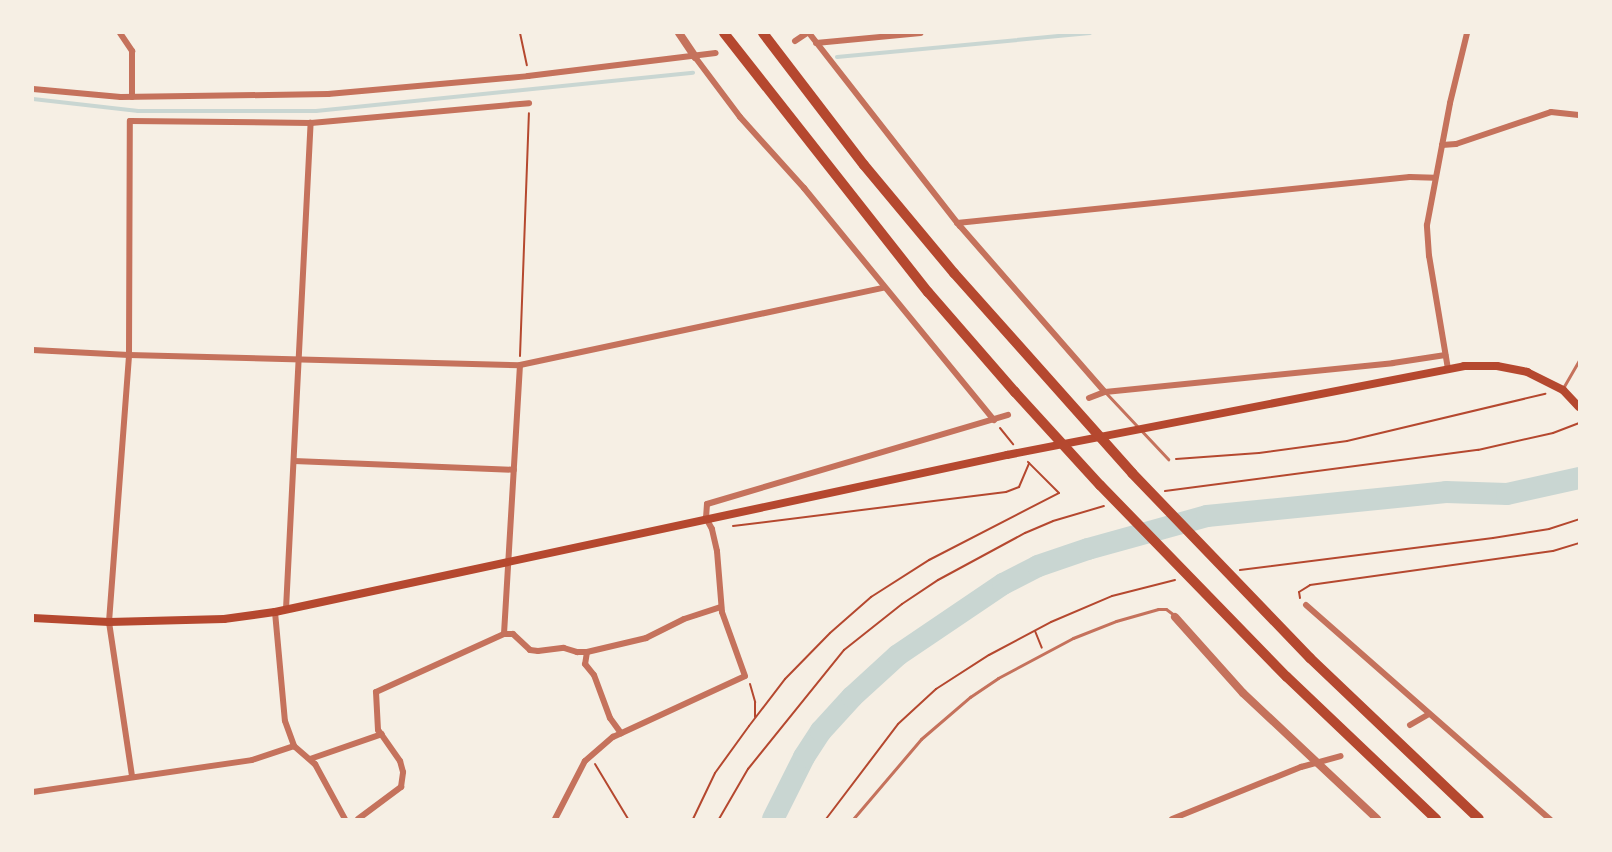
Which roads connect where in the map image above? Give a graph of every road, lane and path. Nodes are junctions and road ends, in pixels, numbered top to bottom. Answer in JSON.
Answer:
{"nodes":[{"id":1,"x":120,"y":33,"type":"edge"},
{"id":2,"x":520,"y":33,"type":"edge"},
{"id":3,"x":679,"y":33,"type":"edge"},
{"id":4,"x":724,"y":33,"type":"edge"},
{"id":5,"x":763,"y":33,"type":"edge"},
{"id":6,"x":808,"y":33,"type":"edge"},
{"id":7,"x":921,"y":33,"type":"edge"},
{"id":8,"x":1467,"y":33,"type":"edge"},
{"id":9,"x":795,"y":41,"type":"dead end"},
{"id":10,"x":816,"y":43,"type":"junction"},
{"id":11,"x":717,"y":53,"type":"dead end"},
{"id":12,"x":695,"y":57,"type":"junction"},
{"id":13,"x":528,"y":76,"type":"junction"},
{"id":14,"x":33,"y":89,"type":"edge"},
{"id":15,"x":132,"y":97,"type":"junction"},
{"id":16,"x":529,"y":103,"type":"joint"},
{"id":17,"x":1579,"y":115,"type":"edge"},
{"id":18,"x":311,"y":123,"type":"junction"},
{"id":19,"x":1442,"y":145,"type":"junction"},
{"id":20,"x":1435,"y":178,"type":"junction"},
{"id":21,"x":957,"y":223,"type":"junction"},
{"id":22,"x":883,"y":288,"type":"junction"},
{"id":23,"x":33,"y":350,"type":"edge"},
{"id":24,"x":1445,"y":355,"type":"junction"},
{"id":25,"x":129,"y":356,"type":"junction"},
{"id":26,"x":298,"y":359,"type":"junction"},
{"id":27,"x":1579,"y":360,"type":"edge"},
{"id":28,"x":520,"y":365,"type":"junction"},
{"id":29,"x":1448,"y":369,"type":"junction"},
{"id":30,"x":1563,"y":390,"type":"junction"},
{"id":31,"x":1105,"y":392,"type":"junction"},
{"id":32,"x":1089,"y":398,"type":"dead end"},
{"id":33,"x":1578,"y":406,"type":"edge"},
{"id":34,"x":1008,"y":416,"type":"dead end"},
{"id":35,"x":994,"y":420,"type":"junction"},
{"id":36,"x":1579,"y":423,"type":"edge"},
{"id":37,"x":1015,"y":446,"type":"dead end"},
{"id":38,"x":1022,"y":454,"type":"dead end"},
{"id":39,"x":1168,"y":459,"type":"joint"},
{"id":40,"x":294,"y":461,"type":"junction"},
{"id":41,"x":1029,"y":463,"type":"junction"},
{"id":42,"x":514,"y":470,"type":"junction"},
{"id":43,"x":1163,"y":492,"type":"dead end"},
{"id":44,"x":1112,"y":503,"type":"dead end"},
{"id":45,"x":706,"y":518,"type":"junction"},
{"id":46,"x":712,"y":529,"type":"junction"},
{"id":47,"x":1579,"y":543,"type":"edge"},
{"id":48,"x":508,"y":561,"type":"junction"},
{"id":49,"x":1306,"y":605,"type":"joint"},
{"id":50,"x":721,"y":607,"type":"junction"},
{"id":51,"x":286,"y":609,"type":"junction"},
{"id":52,"x":275,"y":612,"type":"junction"},
{"id":53,"x":1175,"y":617,"type":"joint"},
{"id":54,"x":33,"y":618,"type":"edge"},
{"id":55,"x":109,"y":622,"type":"junction"},
{"id":56,"x":1035,"y":630,"type":"dead end"},
{"id":57,"x":504,"y":634,"type":"junction"},
{"id":58,"x":1037,"y":638,"type":"dead end"},
{"id":59,"x":587,"y":652,"type":"junction"},
{"id":60,"x":746,"y":676,"type":"junction"},
{"id":61,"x":1429,"y":714,"type":"junction"},
{"id":62,"x":755,"y":717,"type":"junction"},
{"id":63,"x":1410,"y":725,"type":"dead end"},
{"id":64,"x":621,"y":733,"type":"junction"},
{"id":65,"x":382,"y":734,"type":"junction"},
{"id":66,"x":294,"y":746,"type":"junction"},
{"id":67,"x":591,"y":756,"type":"junction"},
{"id":68,"x":1341,"y":756,"type":"dead end"},
{"id":69,"x":310,"y":759,"type":"junction"},
{"id":70,"x":1317,"y":764,"type":"junction"},
{"id":71,"x":132,"y":776,"type":"junction"},
{"id":72,"x":33,"y":792,"type":"edge"},
{"id":73,"x":345,"y":819,"type":"edge"},
{"id":74,"x":358,"y":819,"type":"edge"},
{"id":75,"x":555,"y":819,"type":"edge"},
{"id":76,"x":628,"y":819,"type":"edge"},
{"id":77,"x":693,"y":819,"type":"edge"},
{"id":78,"x":719,"y":819,"type":"edge"},
{"id":79,"x":853,"y":819,"type":"edge"},
{"id":80,"x":1172,"y":819,"type":"edge"},
{"id":81,"x":1377,"y":819,"type":"edge"},
{"id":82,"x":1436,"y":819,"type":"edge"},
{"id":83,"x":1479,"y":819,"type":"edge"},
{"id":84,"x":1550,"y":819,"type":"edge"}],
"edges":[{"from":1,"to":15,"type":"street"},
{"from":2,"to":13,"type":"path"},
{"from":3,"to":12,"type":"street"},
{"from":4,"to":82,"type":"highway"},
{"from":5,"to":83,"type":"highway"},
{"from":6,"to":9,"type":"street"},
{"from":6,"to":10,"type":"street"},
{"from":7,"to":10,"type":"street"},
{"from":8,"to":19,"type":"street"},
{"from":10,"to":21,"type":"street"},
{"from":11,"to":12,"type":"street"},
{"from":12,"to":13,"type":"street"},
{"from":12,"to":22,"type":"street"},
{"from":13,"to":15,"type":"street"},
{"from":14,"to":15,"type":"street"},
{"from":16,"to":18,"type":"street"},
{"from":16,"to":28,"type":"path"},
{"from":17,"to":19,"type":"street"},
{"from":18,"to":25,"type":"street"},
{"from":18,"to":26,"type":"street"},
{"from":19,"to":20,"type":"street"},
{"from":20,"to":21,"type":"street"},
{"from":20,"to":24,"type":"street"},
{"from":21,"to":31,"type":"street"},
{"from":22,"to":28,"type":"street"},
{"from":22,"to":35,"type":"street"},
{"from":23,"to":25,"type":"street"},
{"from":24,"to":29,"type":"street"},
{"from":24,"to":31,"type":"street"},
{"from":25,"to":26,"type":"street"},
{"from":25,"to":55,"type":"street"},
{"from":26,"to":28,"type":"street"},
{"from":26,"to":40,"type":"street"},
{"from":27,"to":30,"type":"lane"},
{"from":28,"to":42,"type":"street"},
{"from":29,"to":30,"type":"main road"},
{"from":29,"to":45,"type":"main road"},
{"from":30,"to":33,"type":"main road"},
{"from":30,"to":39,"type":"path"},
{"from":31,"to":32,"type":"street"},
{"from":31,"to":39,"type":"lane"},
{"from":34,"to":35,"type":"street"},
{"from":35,"to":37,"type":"path"},
{"from":35,"to":45,"type":"street"},
{"from":36,"to":43,"type":"path"},
{"from":38,"to":41,"type":"path"},
{"from":40,"to":42,"type":"street"},
{"from":40,"to":51,"type":"street"},
{"from":41,"to":46,"type":"path"},
{"from":41,"to":62,"type":"path"},
{"from":42,"to":48,"type":"street"},
{"from":44,"to":78,"type":"path"},
{"from":45,"to":46,"type":"street"},
{"from":45,"to":48,"type":"main road"},
{"from":46,"to":50,"type":"street"},
{"from":47,"to":49,"type":"path"},
{"from":48,"to":51,"type":"main road"},
{"from":48,"to":57,"type":"street"},
{"from":49,"to":61,"type":"street"},
{"from":50,"to":59,"type":"street"},
{"from":50,"to":60,"type":"street"},
{"from":51,"to":52,"type":"main road"},
{"from":52,"to":55,"type":"main road"},
{"from":52,"to":66,"type":"street"},
{"from":53,"to":70,"type":"street"},
{"from":53,"to":79,"type":"lane"},
{"from":54,"to":55,"type":"main road"},
{"from":55,"to":71,"type":"street"},
{"from":56,"to":58,"type":"path"},
{"from":57,"to":59,"type":"street"},
{"from":57,"to":65,"type":"street"},
{"from":59,"to":64,"type":"street"},
{"from":60,"to":62,"type":"path"},
{"from":60,"to":64,"type":"street"},
{"from":61,"to":63,"type":"street"},
{"from":61,"to":84,"type":"street"},
{"from":62,"to":77,"type":"path"},
{"from":64,"to":67,"type":"street"},
{"from":65,"to":69,"type":"street"},
{"from":65,"to":74,"type":"street"},
{"from":66,"to":69,"type":"street"},
{"from":66,"to":71,"type":"street"},
{"from":67,"to":75,"type":"street"},
{"from":67,"to":76,"type":"path"},
{"from":68,"to":70,"type":"street"},
{"from":69,"to":73,"type":"street"},
{"from":70,"to":80,"type":"street"},
{"from":70,"to":81,"type":"street"},
{"from":71,"to":72,"type":"street"}]}
